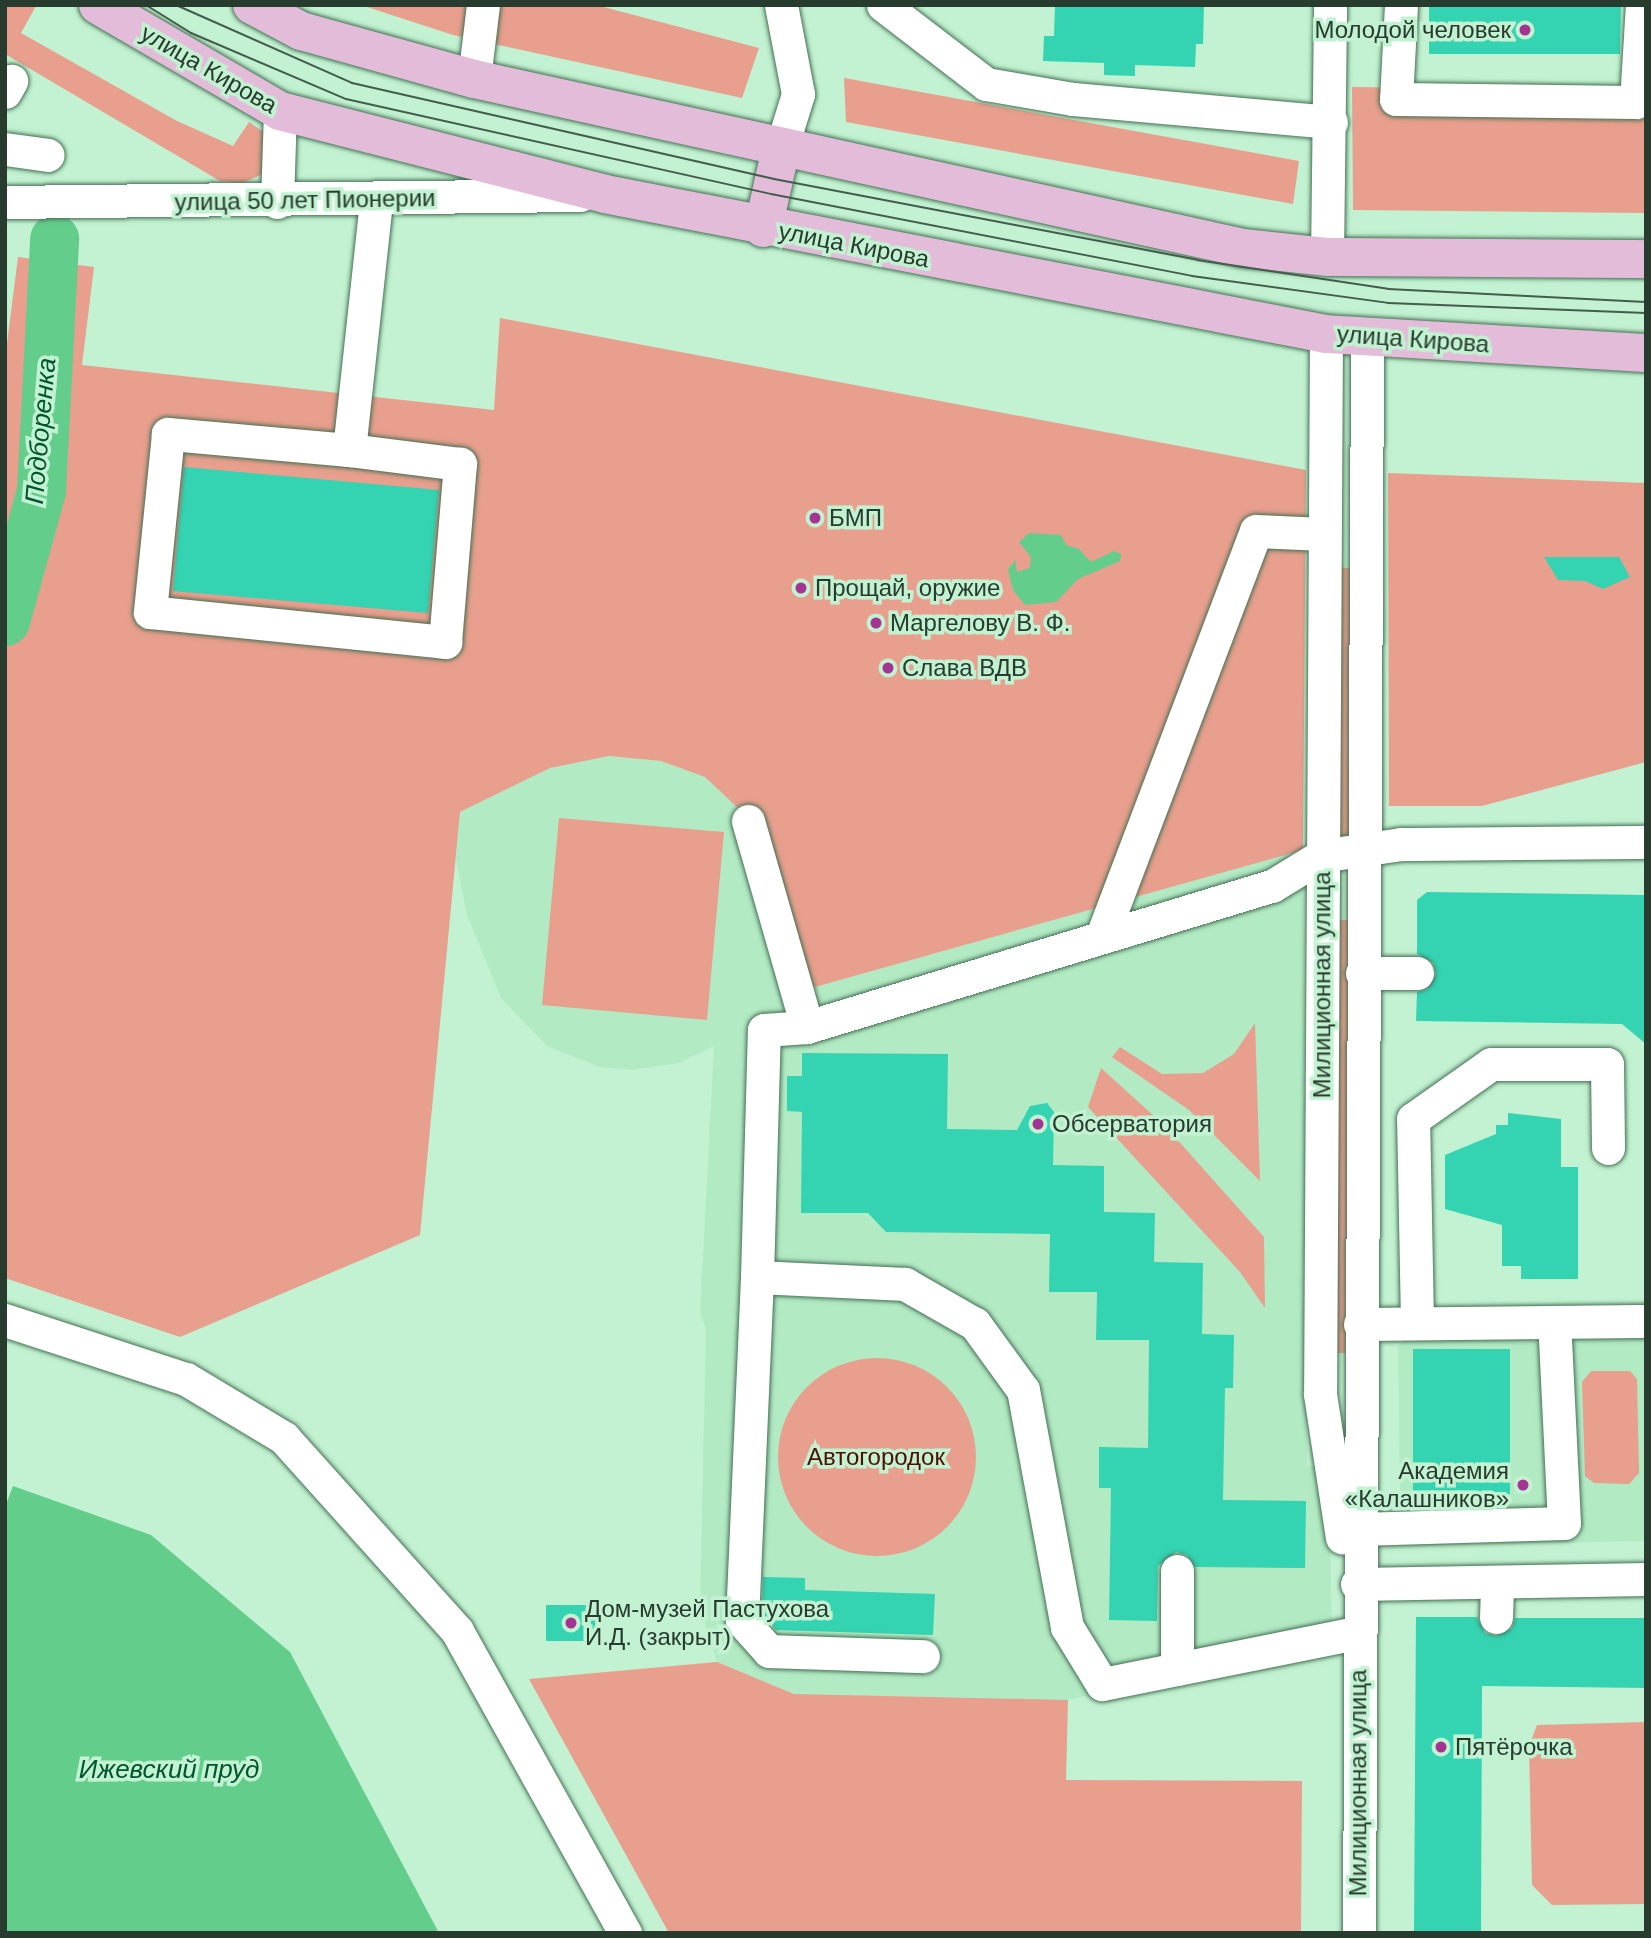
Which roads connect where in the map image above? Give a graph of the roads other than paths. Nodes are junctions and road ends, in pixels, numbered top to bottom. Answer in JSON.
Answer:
{"nodes":[{"id":1,"x":97,"y":5,"type":"edge"},
{"id":2,"x":252,"y":5,"type":"edge"},
{"id":3,"x":483,"y":5,"type":"edge"},
{"id":4,"x":781,"y":5,"type":"edge"},
{"id":5,"x":883,"y":5,"type":"edge"},
{"id":6,"x":1330,"y":5,"type":"edge"},
{"id":7,"x":1401,"y":5,"type":"edge"},
{"id":8,"x":1642,"y":5,"type":"edge"},
{"id":9,"x":474,"y":79,"type":"junction"},
{"id":10,"x":280,"y":111,"type":"junction"},
{"id":11,"x":1331,"y":122,"type":"junction"},
{"id":12,"x":5,"y":149,"type":"edge"},
{"id":13,"x":781,"y":149,"type":"junction"},
{"id":14,"x":48,"y":155,"type":"dead end"},
{"id":15,"x":604,"y":194,"type":"junction"},
{"id":16,"x":376,"y":200,"type":"junction"},
{"id":17,"x":5,"y":202,"type":"edge"},
{"id":18,"x":277,"y":202,"type":"junction"},
{"id":19,"x":763,"y":228,"type":"junction"},
{"id":20,"x":1327,"y":257,"type":"junction"},
{"id":21,"x":1646,"y":259,"type":"edge"},
{"id":22,"x":1326,"y":334,"type":"junction"},
{"id":23,"x":1367,"y":336,"type":"junction"},
{"id":24,"x":1646,"y":353,"type":"edge"},
{"id":25,"x":349,"y":450,"type":"junction"},
{"id":26,"x":1324,"y":534,"type":"junction"},
{"id":27,"x":748,"y":821,"type":"dead end"},
{"id":28,"x":1646,"y":842,"type":"edge"},
{"id":29,"x":1361,"y":848,"type":"junction"},
{"id":30,"x":1321,"y":856,"type":"junction"},
{"id":31,"x":1102,"y":936,"type":"junction"},
{"id":32,"x":1362,"y":973,"type":"junction"},
{"id":33,"x":1417,"y":973,"type":"dead end"},
{"id":34,"x":807,"y":1027,"type":"junction"},
{"id":35,"x":1608,"y":1148,"type":"dead end"},
{"id":36,"x":757,"y":1277,"type":"junction"},
{"id":37,"x":5,"y":1320,"type":"edge"},
{"id":38,"x":1646,"y":1321,"type":"edge"},
{"id":39,"x":1417,"y":1322,"type":"junction"},
{"id":40,"x":1554,"y":1322,"type":"junction"},
{"id":41,"x":1360,"y":1324,"type":"junction"},
{"id":42,"x":1358,"y":1529,"type":"junction"},
{"id":43,"x":1177,"y":1571,"type":"dead end"},
{"id":44,"x":1646,"y":1579,"type":"edge"},
{"id":45,"x":1497,"y":1581,"type":"junction"},
{"id":46,"x":1357,"y":1584,"type":"junction"},
{"id":47,"x":1496,"y":1618,"type":"dead end"},
{"id":48,"x":1356,"y":1633,"type":"junction"},
{"id":49,"x":923,"y":1656,"type":"dead end"},
{"id":50,"x":1177,"y":1670,"type":"junction"},
{"id":51,"x":625,"y":1933,"type":"edge"},
{"id":52,"x":1359,"y":1933,"type":"edge"}],
"edges":[{"from":1,"to":10,"type":"main road","name":"улица Кирова"},
{"from":2,"to":9,"type":"main road"},
{"from":3,"to":9,"type":"street"},
{"from":4,"to":13,"type":"street"},
{"from":5,"to":11,"type":"street"},
{"from":6,"to":11,"type":"street"},
{"from":7,"to":8,"type":"street"},
{"from":9,"to":13,"type":"main road"},
{"from":10,"to":15,"type":"main road","name":"улица Кирова"},
{"from":10,"to":18,"type":"street"},
{"from":11,"to":20,"type":"street"},
{"from":12,"to":14,"type":"street"},
{"from":13,"to":19,"type":"main road"},
{"from":13,"to":20,"type":"main road"},
{"from":15,"to":16,"type":"street","name":"улица 50 лет Пионерии"},
{"from":15,"to":19,"type":"main road","name":"улица Кирова"},
{"from":16,"to":18,"type":"street","name":"улица 50 лет Пионерии"},
{"from":16,"to":25,"type":"street"},
{"from":17,"to":18,"type":"street","name":"улица 50 лет Пионерии"},
{"from":19,"to":22,"type":"main road","name":"улица Кирова"},
{"from":20,"to":21,"type":"main road"},
{"from":22,"to":23,"type":"main road","name":"улица Кирова"},
{"from":22,"to":26,"type":"street","name":"Милиционная улица"},
{"from":23,"to":24,"type":"main road","name":"улица Кирова"},
{"from":23,"to":29,"type":"street","name":"Милиционная улица"},
{"from":25,"to":25,"type":"street"},
{"from":26,"to":30,"type":"street","name":"Милиционная улица"},
{"from":26,"to":31,"type":"street"},
{"from":27,"to":34,"type":"street"},
{"from":28,"to":29,"type":"street"},
{"from":29,"to":30,"type":"street"},
{"from":29,"to":32,"type":"street","name":"Милиционная улица"},
{"from":30,"to":31,"type":"street"},
{"from":30,"to":48,"type":"street","name":"Милиционная улица"},
{"from":31,"to":34,"type":"street"},
{"from":32,"to":33,"type":"street"},
{"from":32,"to":41,"type":"street","name":"Милиционная улица"},
{"from":34,"to":36,"type":"street"},
{"from":35,"to":39,"type":"street"},
{"from":36,"to":49,"type":"street"},
{"from":36,"to":50,"type":"street"},
{"from":37,"to":51,"type":"street"},
{"from":38,"to":40,"type":"street"},
{"from":39,"to":40,"type":"street"},
{"from":39,"to":41,"type":"street"},
{"from":40,"to":42,"type":"street"},
{"from":41,"to":42,"type":"street","name":"Милиционная улица"},
{"from":42,"to":46,"type":"street","name":"Милиционная улица"},
{"from":43,"to":50,"type":"street"},
{"from":44,"to":45,"type":"street"},
{"from":45,"to":46,"type":"street"},
{"from":45,"to":47,"type":"street"},
{"from":46,"to":48,"type":"street","name":"Милиционная улица"},
{"from":48,"to":50,"type":"street"},
{"from":48,"to":52,"type":"street","name":"Милиционная улица"}]}
